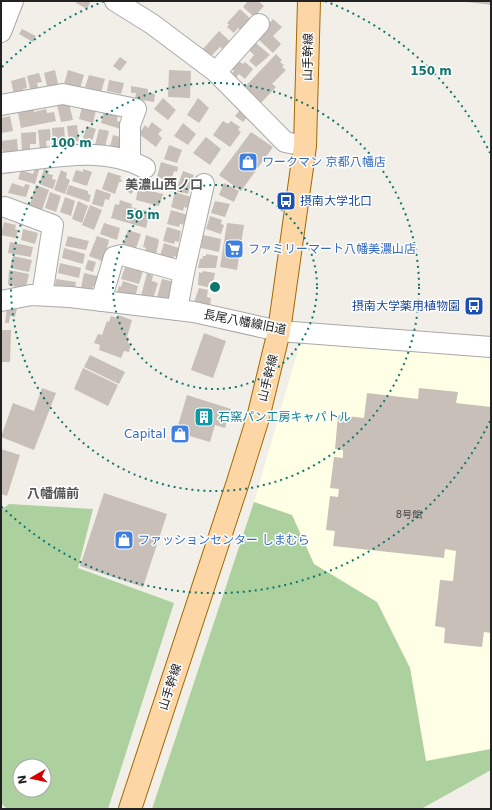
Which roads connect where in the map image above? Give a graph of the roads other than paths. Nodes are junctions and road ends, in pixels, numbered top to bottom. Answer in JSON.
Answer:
{"nodes":[{"id":1,"x":12,"y":1,"type":"edge"},
{"id":2,"x":115,"y":1,"type":"edge"},
{"id":3,"x":309,"y":1,"type":"edge"},
{"id":4,"x":259,"y":24,"type":"dead end"},
{"id":5,"x":1,"y":32,"type":"edge"},
{"id":6,"x":216,"y":72,"type":"junction"},
{"id":7,"x":1,"y":106,"type":"edge"},
{"id":8,"x":305,"y":146,"type":"junction"},
{"id":9,"x":1,"y":163,"type":"edge"},
{"id":10,"x":204,"y":184,"type":"dead end"},
{"id":11,"x":5,"y":207,"type":"dead end"},
{"id":12,"x":184,"y":272,"type":"junction"},
{"id":13,"x":42,"y":295,"type":"junction"},
{"id":14,"x":1,"y":301,"type":"edge"},
{"id":15,"x":101,"y":301,"type":"junction"},
{"id":16,"x":177,"y":310,"type":"junction"},
{"id":17,"x":279,"y":331,"type":"junction"},
{"id":18,"x":491,"y":347,"type":"edge"},
{"id":19,"x":130,"y":809,"type":"edge"}],
"edges":[{"from":1,"to":5,"type":"street"},
{"from":2,"to":6,"type":"street"},
{"from":3,"to":8,"type":"main road","name":"山手幹線"},
{"from":4,"to":6,"type":"street"},
{"from":6,"to":8,"type":"street"},
{"from":7,"to":9,"type":"street"},
{"from":8,"to":17,"type":"main road","name":"山手幹線"},
{"from":10,"to":12,"type":"street"},
{"from":11,"to":13,"type":"street"},
{"from":12,"to":15,"type":"street"},
{"from":12,"to":16,"type":"street"},
{"from":13,"to":14,"type":"street","name":"長尾八幡線旧道"},
{"from":13,"to":15,"type":"street","name":"長尾八幡線旧道"},
{"from":15,"to":16,"type":"street","name":"長尾八幡線旧道"},
{"from":16,"to":17,"type":"street","name":"長尾八幡線旧道"},
{"from":17,"to":18,"type":"street","name":"長尾八幡線旧道"},
{"from":17,"to":19,"type":"main road","name":"山手幹線"}]}
